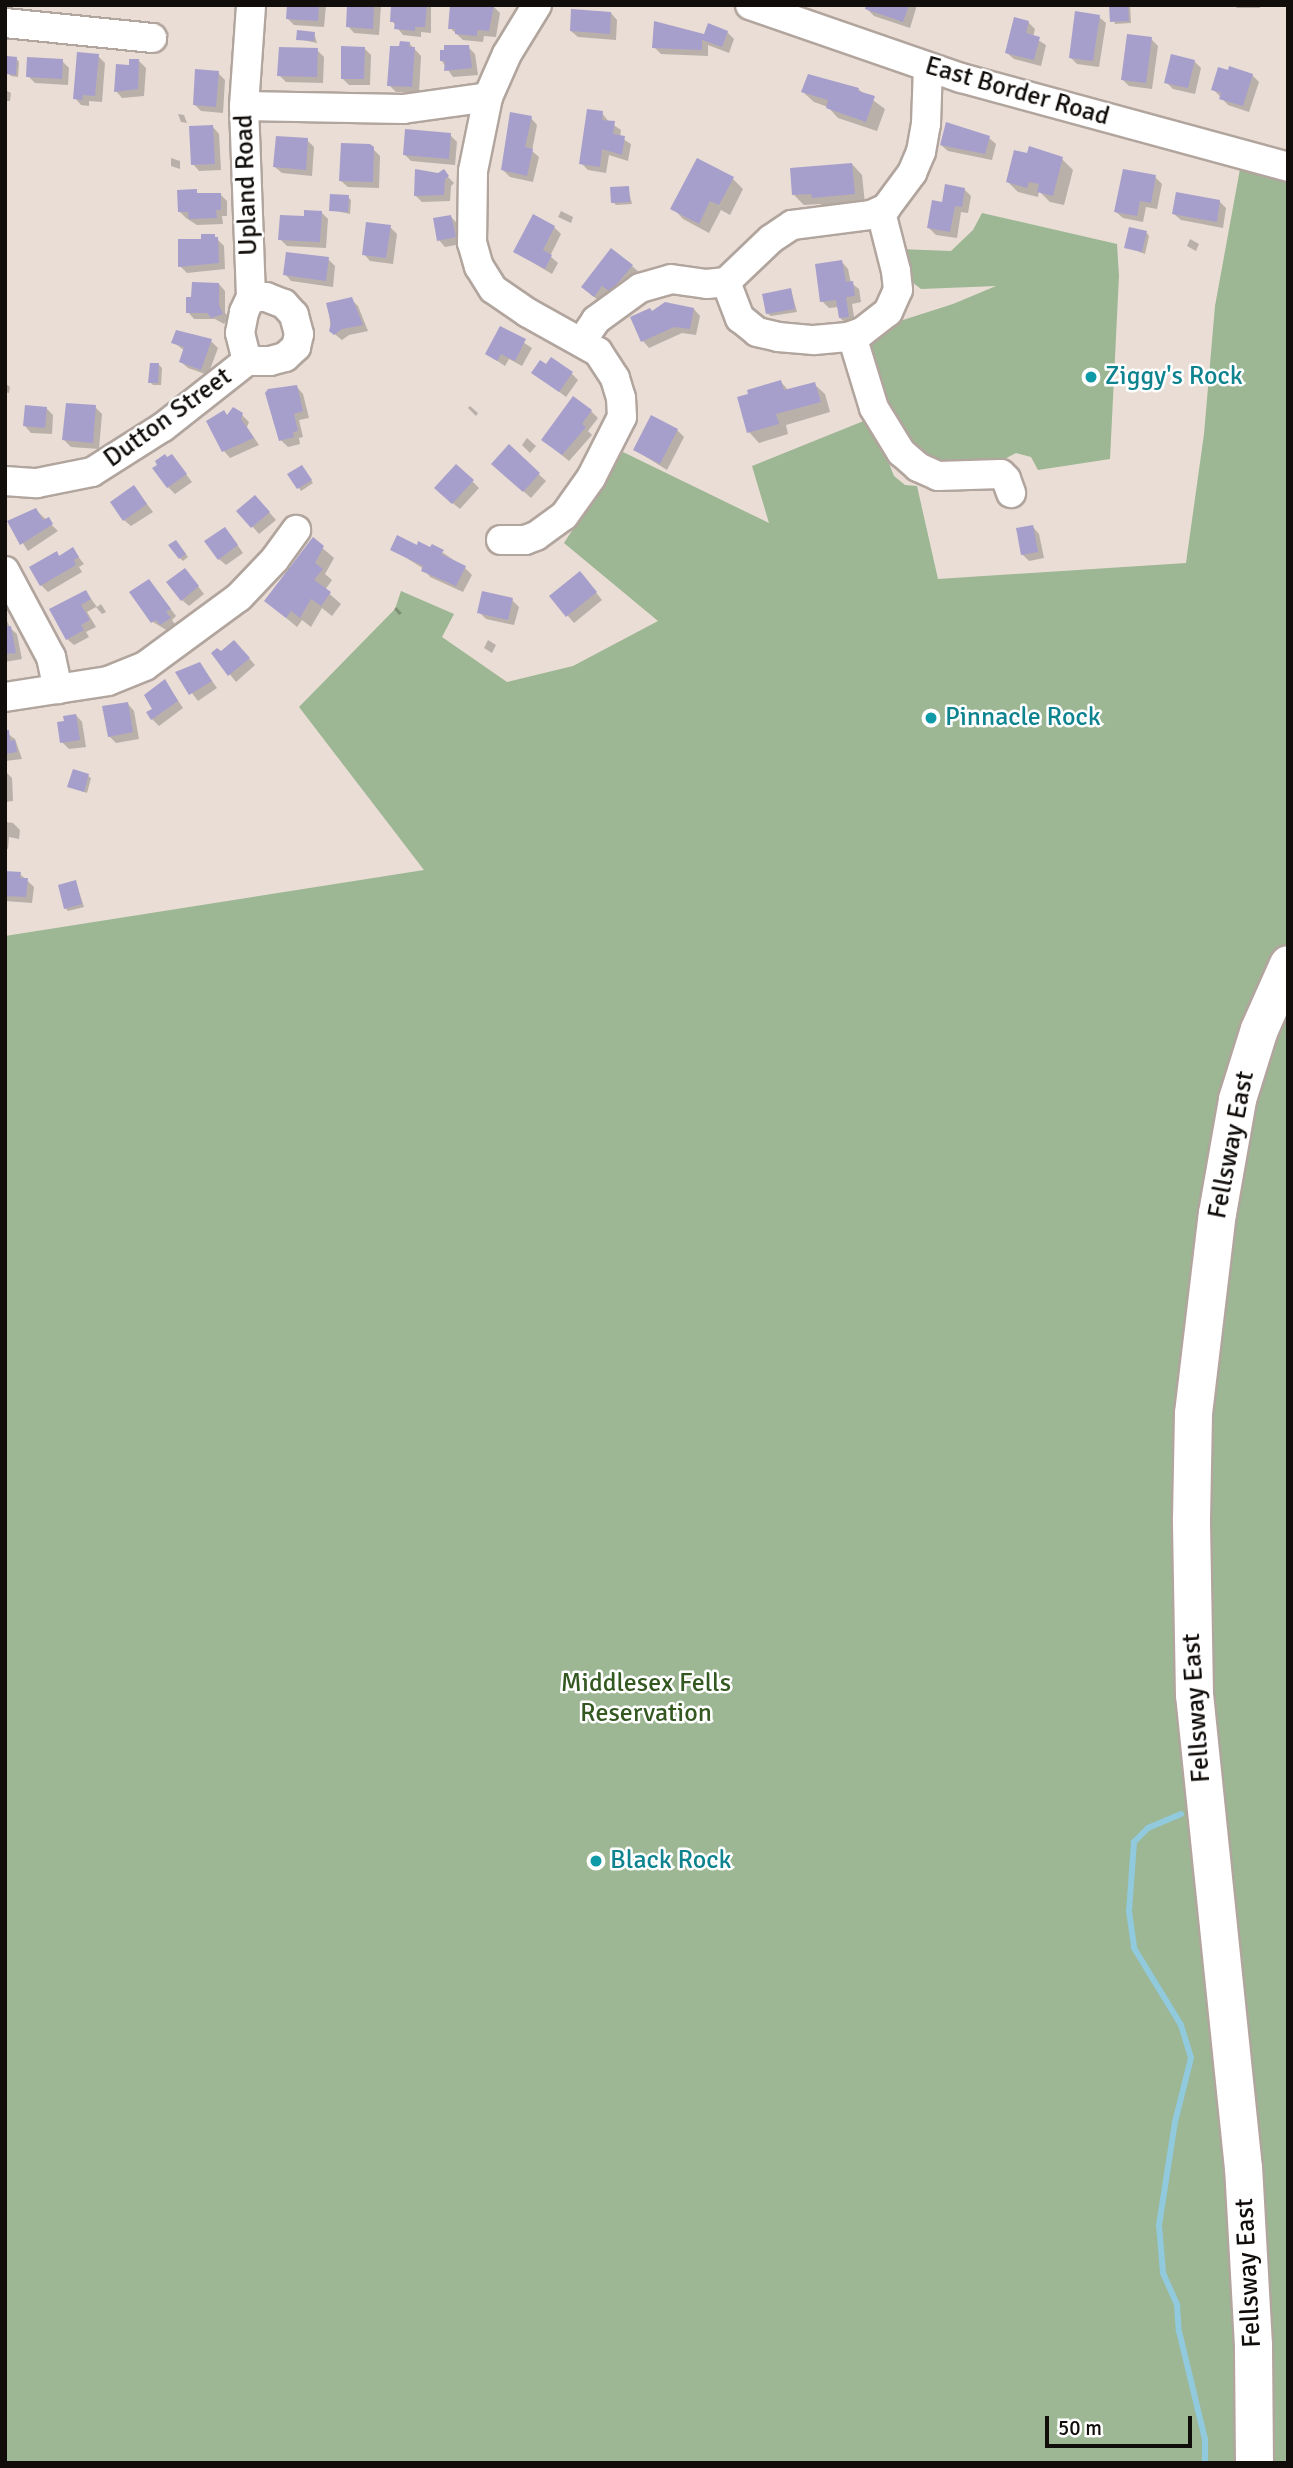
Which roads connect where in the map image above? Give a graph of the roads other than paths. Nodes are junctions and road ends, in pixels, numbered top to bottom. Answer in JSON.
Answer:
{"nodes":[{"id":1,"x":251,"y":5,"type":"edge"},
{"id":2,"x":537,"y":5,"type":"edge"},
{"id":3,"x":750,"y":5,"type":"edge"},
{"id":4,"x":5,"y":23,"type":"edge"},
{"id":5,"x":152,"y":38,"type":"dead end"},
{"id":6,"x":928,"y":68,"type":"junction"},
{"id":7,"x":488,"y":97,"type":"junction"},
{"id":8,"x":244,"y":106,"type":"junction"},
{"id":9,"x":1287,"y":163,"type":"edge"},
{"id":10,"x":881,"y":212,"type":"junction"},
{"id":11,"x":726,"y":282,"type":"junction"},
{"id":12,"x":251,"y":297,"type":"junction"},
{"id":13,"x":852,"y":336,"type":"junction"},
{"id":14,"x":582,"y":341,"type":"junction"},
{"id":15,"x":247,"y":361,"type":"junction"},
{"id":16,"x":5,"y":481,"type":"edge"},
{"id":17,"x":1011,"y":493,"type":"dead end"},
{"id":18,"x":296,"y":530,"type":"dead end"},
{"id":19,"x":501,"y":540,"type":"dead end"},
{"id":20,"x":5,"y":571,"type":"edge"},
{"id":21,"x":58,"y":689,"type":"junction"},
{"id":22,"x":5,"y":697,"type":"edge"},
{"id":23,"x":1288,"y":964,"type":"edge"},
{"id":24,"x":1254,"y":2463,"type":"edge"}],
"edges":[{"from":1,"to":8,"type":"street","name":"Upland Road"},
{"from":2,"to":7,"type":"street"},
{"from":3,"to":6,"type":"street","name":"East Border Road"},
{"from":4,"to":5,"type":"street"},
{"from":6,"to":9,"type":"street","name":"East Border Road"},
{"from":6,"to":10,"type":"street"},
{"from":7,"to":8,"type":"street"},
{"from":7,"to":14,"type":"street"},
{"from":8,"to":12,"type":"street","name":"Upland Road"},
{"from":10,"to":11,"type":"street"},
{"from":10,"to":13,"type":"street"},
{"from":11,"to":13,"type":"street"},
{"from":11,"to":14,"type":"street"},
{"from":12,"to":15,"type":"street","name":"Upland Road"},
{"from":12,"to":15,"type":"street"},
{"from":13,"to":17,"type":"street"},
{"from":14,"to":19,"type":"street"},
{"from":15,"to":16,"type":"street","name":"Dutton Street"},
{"from":18,"to":21,"type":"street"},
{"from":20,"to":21,"type":"street"},
{"from":21,"to":22,"type":"street"},
{"from":23,"to":24,"type":"main road","name":"Fellsway East"}]}
